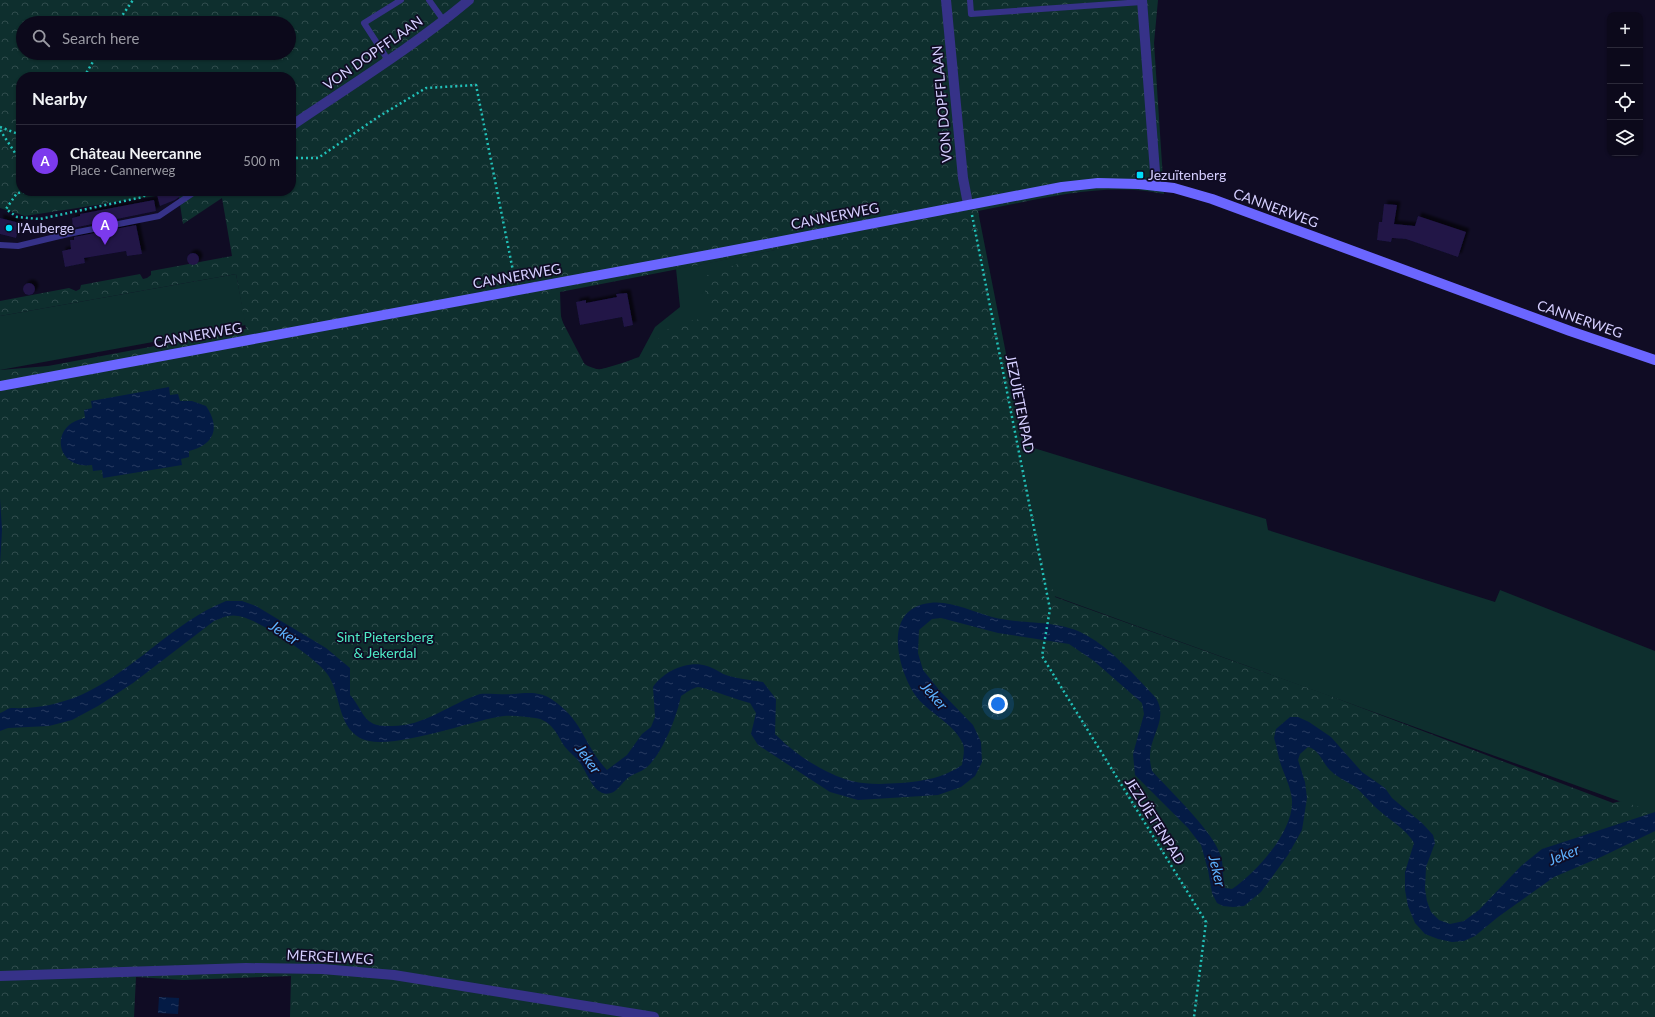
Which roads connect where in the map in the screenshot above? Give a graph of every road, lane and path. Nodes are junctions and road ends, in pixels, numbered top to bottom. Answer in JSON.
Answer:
{"nodes":[{"id":1,"x":134,"y":0,"type":"edge"},
{"id":2,"x":401,"y":0,"type":"edge"},
{"id":3,"x":429,"y":0,"type":"edge"},
{"id":4,"x":469,"y":0,"type":"edge"},
{"id":5,"x":946,"y":0,"type":"edge"},
{"id":6,"x":970,"y":0,"type":"edge"},
{"id":7,"x":1142,"y":1,"type":"edge"},
{"id":8,"x":122,"y":16,"type":"edge"},
{"id":9,"x":444,"y":20,"type":"junction"},
{"id":10,"x":94,"y":60,"type":"edge"},
{"id":11,"x":388,"y":60,"type":"junction"},
{"id":12,"x":87,"y":72,"type":"edge"},
{"id":13,"x":296,"y":123,"type":"edge"},
{"id":14,"x":0,"y":129,"type":"edge"},
{"id":15,"x":16,"y":134,"type":"edge"},
{"id":16,"x":16,"y":154,"type":"edge"},
{"id":17,"x":296,"y":158,"type":"edge"},
{"id":18,"x":1156,"y":186,"type":"junction"},
{"id":19,"x":16,"y":194,"type":"edge"},
{"id":20,"x":143,"y":196,"type":"edge"},
{"id":21,"x":189,"y":196,"type":"edge"},
{"id":22,"x":968,"y":204,"type":"junction"},
{"id":23,"x":0,"y":245,"type":"edge"},
{"id":24,"x":518,"y":290,"type":"junction"},
{"id":25,"x":1655,"y":360,"type":"edge"},
{"id":26,"x":0,"y":386,"type":"edge"},
{"id":27,"x":0,"y":976,"type":"edge"},
{"id":28,"x":654,"y":1017,"type":"edge"},
{"id":29,"x":1194,"y":1017,"type":"edge"}],
"edges":[{"from":1,"to":8,"type":"path"},
{"from":2,"to":11,"type":"lane"},
{"from":3,"to":9,"type":"lane"},
{"from":4,"to":9,"type":"street","name":"VON DOPFFLAAN"},
{"from":5,"to":22,"type":"street","name":"VON DOPFFLAAN"},
{"from":6,"to":7,"type":"lane"},
{"from":7,"to":18,"type":"street"},
{"from":9,"to":11,"type":"street","name":"VON DOPFFLAAN"},
{"from":10,"to":12,"type":"path"},
{"from":11,"to":13,"type":"street","name":"VON DOPFFLAAN"},
{"from":14,"to":15,"type":"path"},
{"from":14,"to":16,"type":"path"},
{"from":17,"to":24,"type":"path"},
{"from":18,"to":22,"type":"main road","name":"CANNERWEG"},
{"from":18,"to":25,"type":"main road","name":"CANNERWEG"},
{"from":19,"to":20,"type":"path"},
{"from":21,"to":23,"type":"lane"},
{"from":22,"to":24,"type":"main road","name":"CANNERWEG"},
{"from":22,"to":29,"type":"path","name":"JEZUÏETENPAD"},
{"from":24,"to":26,"type":"main road","name":"CANNERWEG"},
{"from":27,"to":28,"type":"street","name":"MERGELWEG"}]}
